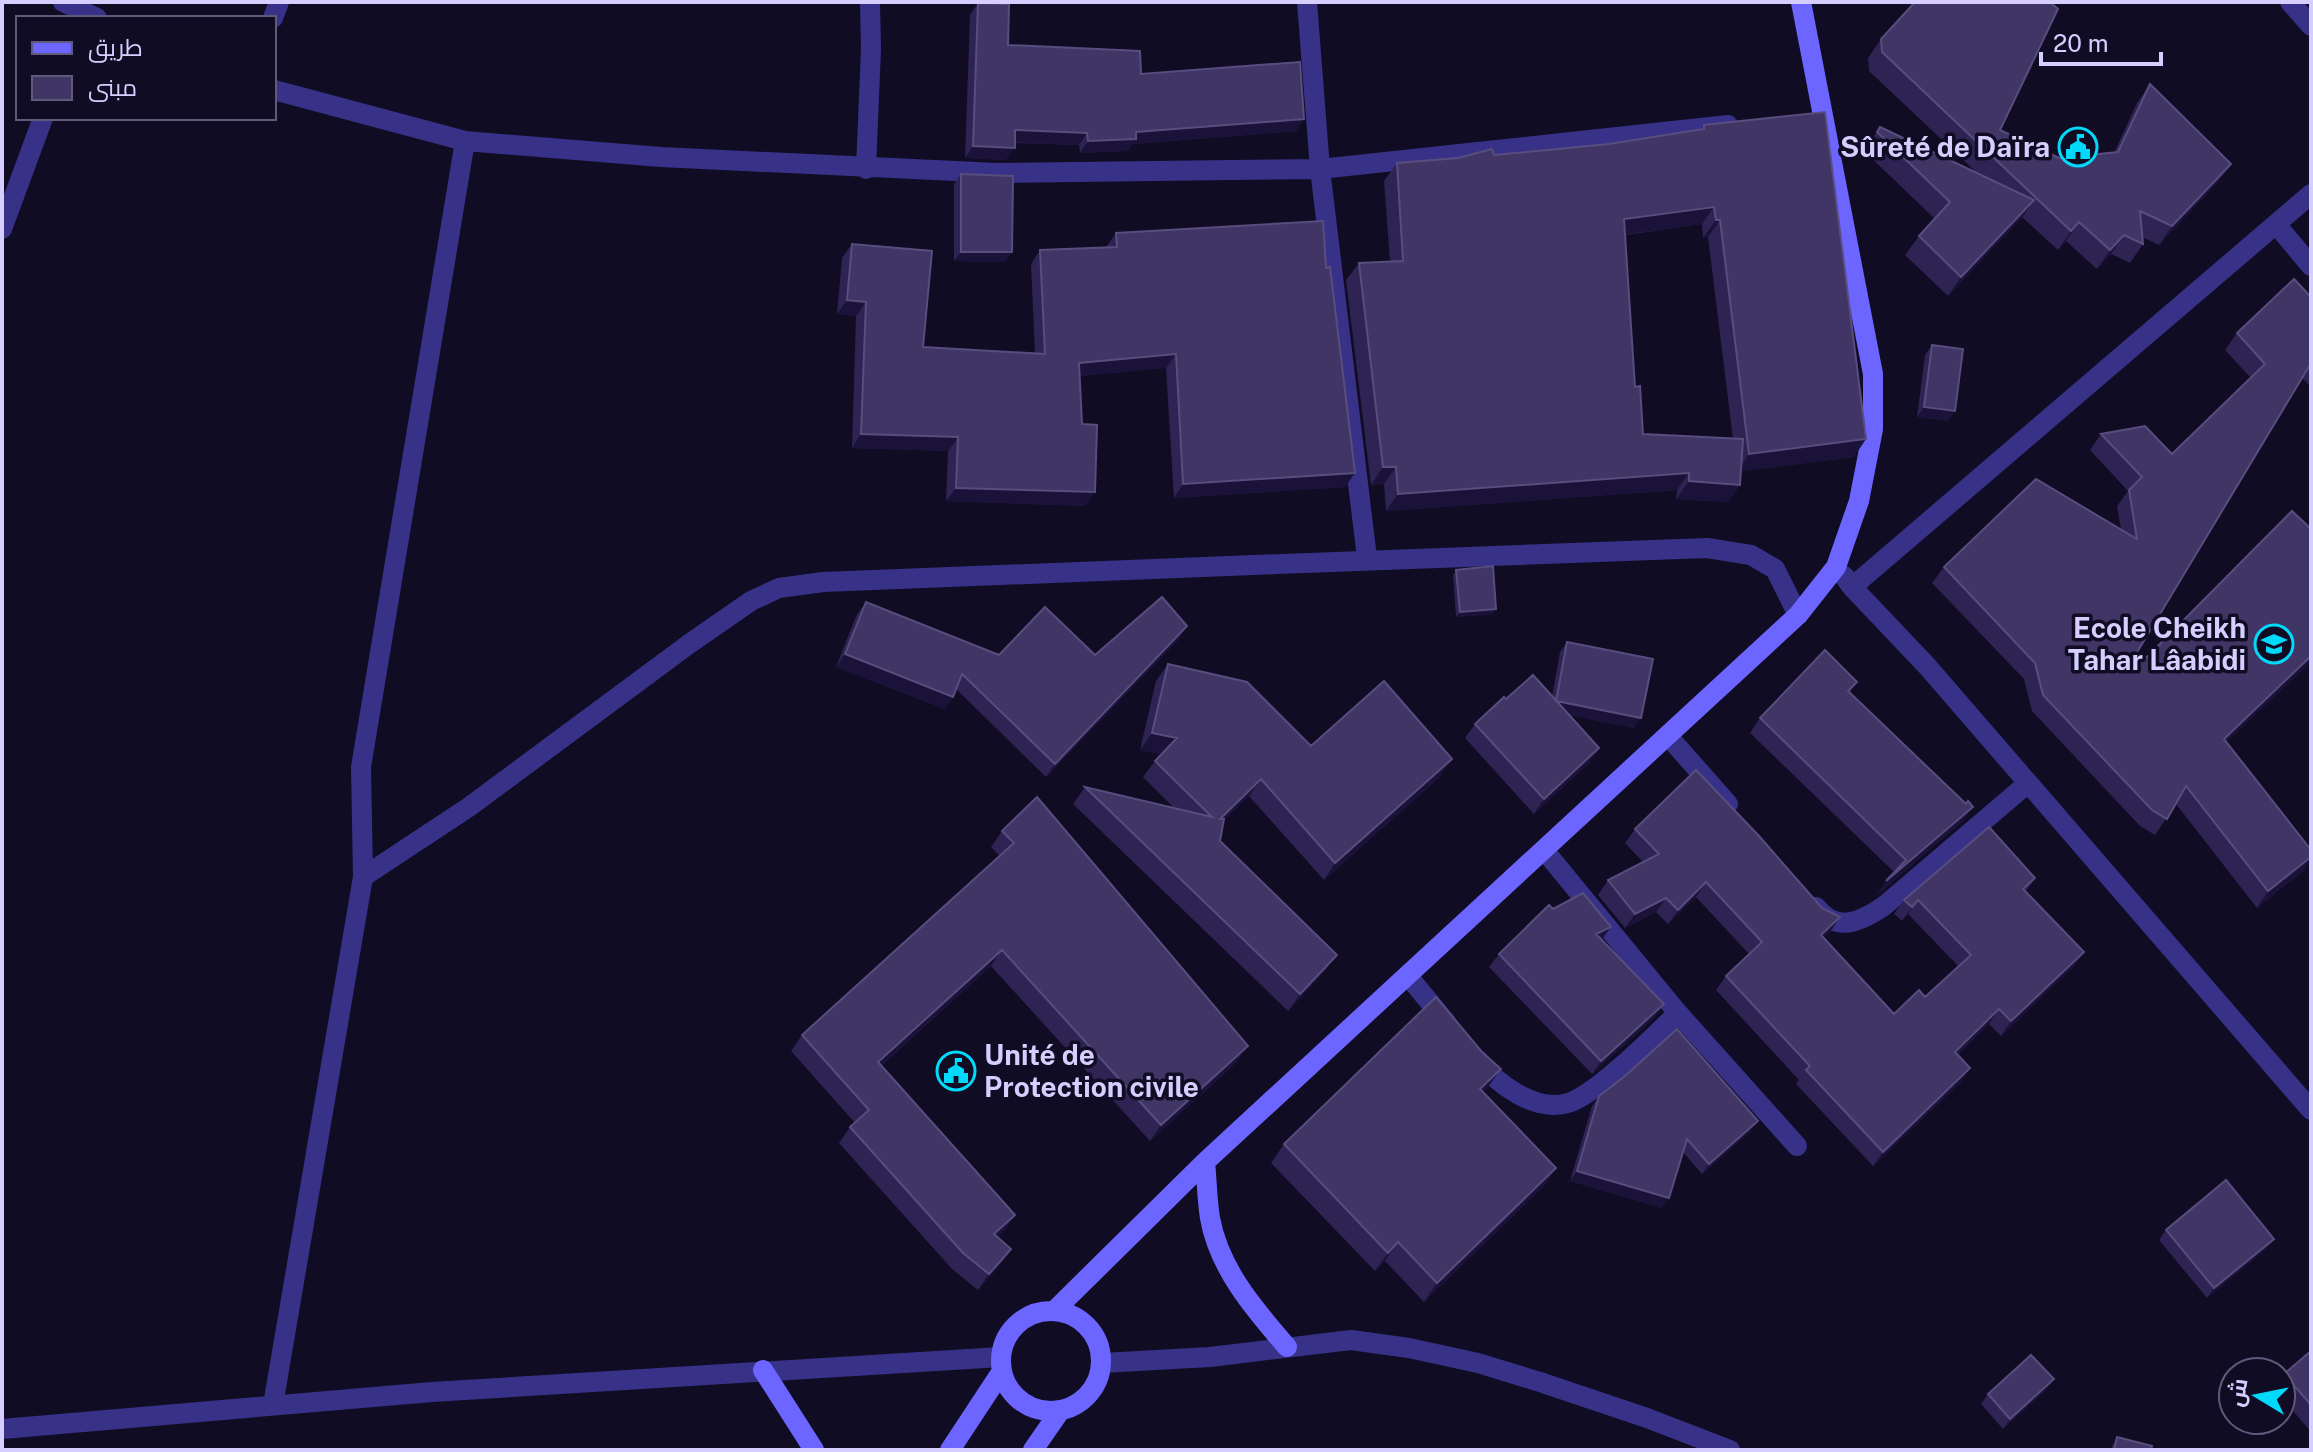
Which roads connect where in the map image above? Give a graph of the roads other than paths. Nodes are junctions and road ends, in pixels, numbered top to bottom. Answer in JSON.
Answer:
{"nodes":[{"id":1,"x":63,"y":2,"type":"edge"},
{"id":2,"x":870,"y":2,"type":"edge"},
{"id":3,"x":1307,"y":2,"type":"edge"},
{"id":4,"x":1801,"y":2,"type":"edge"},
{"id":5,"x":2290,"y":2,"type":"edge"},
{"id":6,"x":87,"y":16,"type":"edge"},
{"id":7,"x":2311,"y":26,"type":"edge"},
{"id":8,"x":276,"y":91,"type":"edge"},
{"id":9,"x":42,"y":120,"type":"edge"},
{"id":10,"x":1745,"y":124,"type":"edge"},
{"id":11,"x":465,"y":141,"type":"junction"},
{"id":12,"x":866,"y":169,"type":"junction"},
{"id":13,"x":1320,"y":169,"type":"junction"},
{"id":14,"x":2311,"y":194,"type":"edge"},
{"id":15,"x":2276,"y":224,"type":"junction"},
{"id":16,"x":2,"y":229,"type":"edge"},
{"id":17,"x":2311,"y":266,"type":"edge"},
{"id":18,"x":1367,"y":558,"type":"junction"},
{"id":19,"x":1836,"y":567,"type":"junction"},
{"id":20,"x":1852,"y":587,"type":"junction"},
{"id":21,"x":1798,"y":615,"type":"junction"},
{"id":22,"x":1668,"y":736,"type":"junction"},
{"id":23,"x":2028,"y":783,"type":"junction"},
{"id":24,"x":1737,"y":815,"type":"edge"},
{"id":25,"x":1544,"y":850,"type":"junction"},
{"id":26,"x":363,"y":877,"type":"junction"},
{"id":27,"x":1806,"y":893,"type":"edge"},
{"id":28,"x":1408,"y":976,"type":"junction"},
{"id":29,"x":1678,"y":1013,"type":"junction"},
{"id":30,"x":2311,"y":1110,"type":"edge"},
{"id":31,"x":1797,"y":1146,"type":"dead end"},
{"id":32,"x":1205,"y":1162,"type":"junction"},
{"id":33,"x":1055,"y":1310,"type":"junction"},
{"id":34,"x":1287,"y":1347,"type":"junction"},
{"id":35,"x":1102,"y":1363,"type":"junction"},
{"id":36,"x":1002,"y":1364,"type":"junction"},
{"id":37,"x":763,"y":1370,"type":"junction"},
{"id":38,"x":273,"y":1405,"type":"junction"},
{"id":39,"x":1060,"y":1411,"type":"junction"},
{"id":40,"x":2,"y":1429,"type":"edge"},
{"id":41,"x":814,"y":1450,"type":"edge"},
{"id":42,"x":950,"y":1450,"type":"edge"},
{"id":43,"x":1033,"y":1450,"type":"edge"},
{"id":44,"x":1730,"y":1450,"type":"edge"}],
"edges":[{"from":1,"to":6,"type":"street"},
{"from":2,"to":12,"type":"street"},
{"from":3,"to":13,"type":"street"},
{"from":4,"to":19,"type":"main road"},
{"from":5,"to":7,"type":"street"},
{"from":8,"to":11,"type":"street"},
{"from":9,"to":16,"type":"street"},
{"from":10,"to":13,"type":"street"},
{"from":11,"to":12,"type":"street"},
{"from":11,"to":26,"type":"street"},
{"from":12,"to":13,"type":"street"},
{"from":13,"to":18,"type":"street"},
{"from":14,"to":15,"type":"street"},
{"from":15,"to":17,"type":"street"},
{"from":15,"to":20,"type":"street"},
{"from":18,"to":21,"type":"street"},
{"from":18,"to":26,"type":"street"},
{"from":19,"to":20,"type":"street"},
{"from":19,"to":21,"type":"main road"},
{"from":20,"to":23,"type":"street"},
{"from":21,"to":22,"type":"main road"},
{"from":22,"to":24,"type":"street"},
{"from":22,"to":25,"type":"main road"},
{"from":23,"to":27,"type":"street"},
{"from":23,"to":30,"type":"street"},
{"from":25,"to":28,"type":"main road"},
{"from":25,"to":29,"type":"street"},
{"from":26,"to":38,"type":"street"},
{"from":28,"to":29,"type":"street"},
{"from":28,"to":32,"type":"main road"},
{"from":29,"to":31,"type":"street"},
{"from":32,"to":33,"type":"main road"},
{"from":32,"to":34,"type":"main road"},
{"from":33,"to":35,"type":"main road"},
{"from":33,"to":36,"type":"main road"},
{"from":34,"to":35,"type":"street"},
{"from":34,"to":44,"type":"street"},
{"from":35,"to":39,"type":"main road"},
{"from":36,"to":37,"type":"street"},
{"from":36,"to":39,"type":"main road"},
{"from":36,"to":42,"type":"main road"},
{"from":37,"to":38,"type":"street"},
{"from":37,"to":41,"type":"main road"},
{"from":38,"to":40,"type":"street"},
{"from":39,"to":43,"type":"main road"}]}
